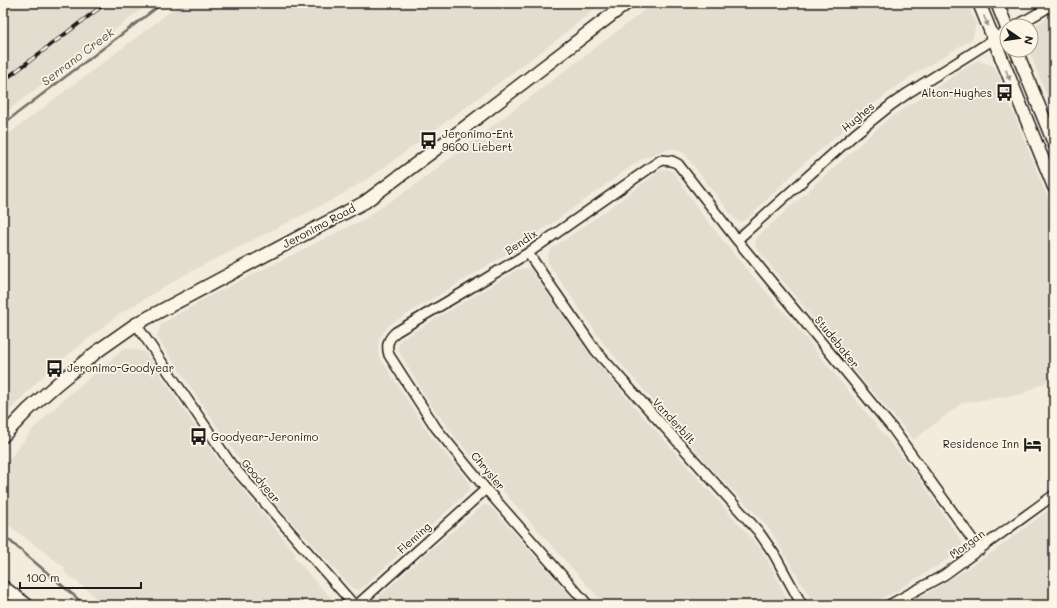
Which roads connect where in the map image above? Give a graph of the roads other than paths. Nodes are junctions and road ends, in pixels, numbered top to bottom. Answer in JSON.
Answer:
{"nodes":[{"id":1,"x":627,"y":3,"type":"edge"},
{"id":2,"x":979,"y":3,"type":"edge"},
{"id":3,"x":997,"y":3,"type":"edge"},
{"id":4,"x":1054,"y":4,"type":"edge"},
{"id":5,"x":1003,"y":18,"type":"edge"},
{"id":6,"x":1030,"y":18,"type":"edge"},
{"id":7,"x":999,"y":36,"type":"edge"},
{"id":8,"x":994,"y":39,"type":"junction"},
{"id":9,"x":1019,"y":58,"type":"edge"},
{"id":10,"x":1054,"y":143,"type":"edge"},
{"id":11,"x":666,"y":159,"type":"joint"},
{"id":12,"x":1054,"y":186,"type":"edge"},
{"id":13,"x":737,"y":240,"type":"junction"},
{"id":14,"x":528,"y":252,"type":"junction"},
{"id":15,"x":136,"y":324,"type":"junction"},
{"id":16,"x":388,"y":343,"type":"joint"},
{"id":17,"x":3,"y":436,"type":"edge"},
{"id":18,"x":486,"y":489,"type":"junction"},
{"id":19,"x":1054,"y":495,"type":"edge"},
{"id":20,"x":980,"y":550,"type":"junction"},
{"id":21,"x":3,"y":587,"type":"edge"},
{"id":22,"x":27,"y":605,"type":"edge"},
{"id":23,"x":354,"y":605,"type":"edge"},
{"id":24,"x":357,"y":605,"type":"edge"},
{"id":25,"x":588,"y":605,"type":"edge"},
{"id":26,"x":802,"y":605,"type":"edge"},
{"id":27,"x":889,"y":605,"type":"edge"}],
"edges":[{"from":1,"to":15,"type":"main road","name":"Jeronimo Road"},
{"from":2,"to":8,"type":"main road","one_way":true},
{"from":3,"to":5,"type":"main road"},
{"from":4,"to":6,"type":"street"},
{"from":7,"to":8,"type":"street","name":"Hughes"},
{"from":8,"to":12,"type":"main road","one_way":true},
{"from":8,"to":13,"type":"street","name":"Hughes"},
{"from":9,"to":10,"type":"main road"},
{"from":11,"to":13,"type":"street","name":"Studebaker"},
{"from":11,"to":14,"type":"street","name":"Bendix"},
{"from":13,"to":20,"type":"street","name":"Studebaker"},
{"from":14,"to":16,"type":"street","name":"Bendix"},
{"from":14,"to":26,"type":"street","name":"Vanderbilt"},
{"from":15,"to":17,"type":"main road","name":"Jeronimo Road"},
{"from":15,"to":23,"type":"street","name":"Goodyear"},
{"from":16,"to":18,"type":"street","name":"Chrysler"},
{"from":18,"to":24,"type":"street","name":"Fleming"},
{"from":18,"to":25,"type":"street","name":"Chrysler"},
{"from":19,"to":20,"type":"street","name":"Morgan"},
{"from":20,"to":27,"type":"street","name":"Morgan"},
{"from":21,"to":22,"type":"main road"}]}
